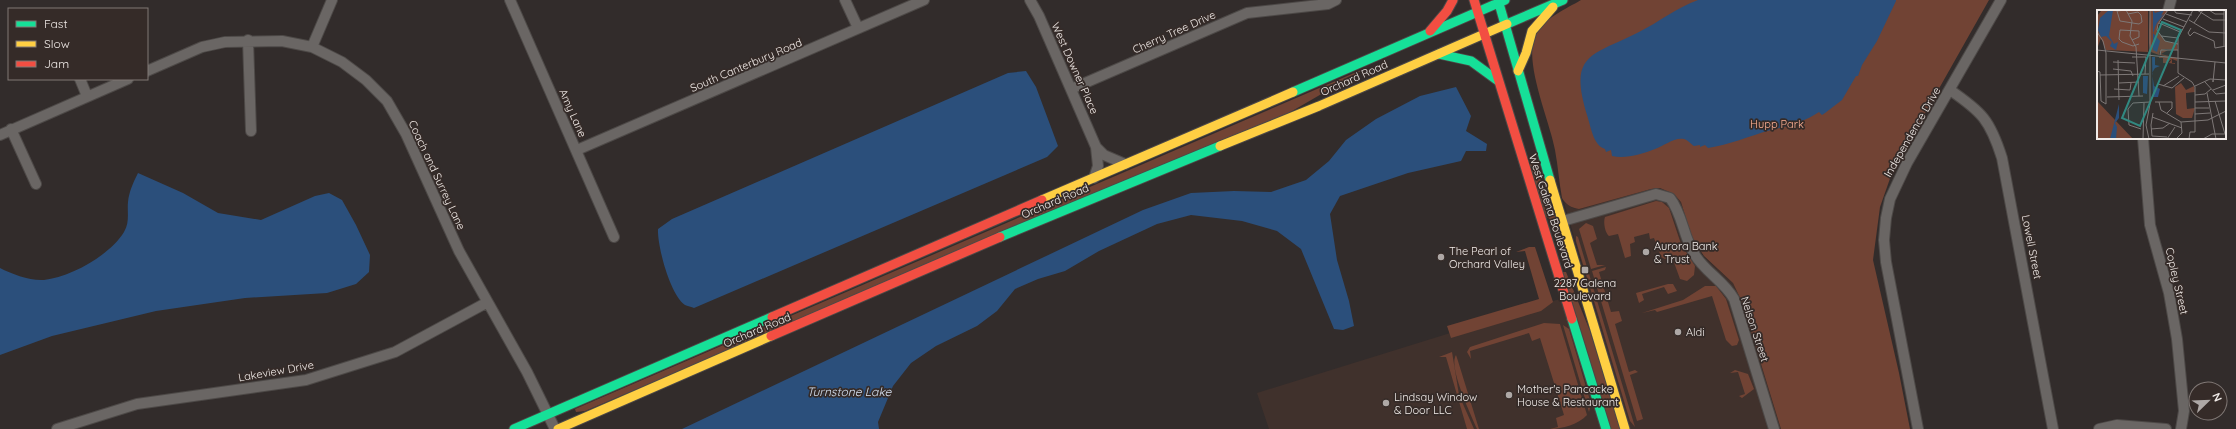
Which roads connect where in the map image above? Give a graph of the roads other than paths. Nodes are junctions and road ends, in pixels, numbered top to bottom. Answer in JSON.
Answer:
{"nodes":[{"id":1,"x":332,"y":0,"type":"edge"},
{"id":2,"x":510,"y":0,"type":"edge"},
{"id":3,"x":845,"y":0,"type":"edge"},
{"id":4,"x":924,"y":0,"type":"edge"},
{"id":5,"x":1030,"y":0,"type":"edge"},
{"id":6,"x":1336,"y":0,"type":"edge"},
{"id":7,"x":1453,"y":0,"type":"edge"},
{"id":8,"x":1474,"y":0,"type":"edge"},
{"id":9,"x":2001,"y":0,"type":"edge"},
{"id":10,"x":2171,"y":0,"type":"edge"},
{"id":11,"x":1501,"y":1,"type":"edge"},
{"id":12,"x":1560,"y":1,"type":"edge"},
{"id":13,"x":2168,"y":10,"type":"edge"},
{"id":14,"x":1478,"y":12,"type":"junction"},
{"id":15,"x":1505,"y":25,"type":"junction"},
{"id":16,"x":858,"y":28,"type":"junction"},
{"id":17,"x":1428,"y":33,"type":"junction"},
{"id":18,"x":1484,"y":34,"type":"junction"},
{"id":19,"x":248,"y":40,"type":"junction"},
{"id":20,"x":312,"y":47,"type":"junction"},
{"id":21,"x":1438,"y":54,"type":"junction"},
{"id":22,"x":148,"y":71,"type":"edge"},
{"id":23,"x":1518,"y":71,"type":"junction"},
{"id":24,"x":80,"y":80,"type":"edge"},
{"id":25,"x":126,"y":80,"type":"edge"},
{"id":26,"x":1497,"y":80,"type":"junction"},
{"id":27,"x":1071,"y":89,"type":"junction"},
{"id":28,"x":1950,"y":90,"type":"junction"},
{"id":29,"x":87,"y":96,"type":"junction"},
{"id":30,"x":11,"y":129,"type":"junction"},
{"id":31,"x":252,"y":131,"type":"dead end"},
{"id":32,"x":0,"y":135,"type":"edge"},
{"id":33,"x":2143,"y":139,"type":"edge"},
{"id":34,"x":1096,"y":146,"type":"junction"},
{"id":35,"x":577,"y":150,"type":"junction"},
{"id":36,"x":1125,"y":164,"type":"junction"},
{"id":37,"x":1094,"y":178,"type":"junction"},
{"id":38,"x":36,"y":184,"type":"dead end"},
{"id":39,"x":1540,"y":219,"type":"junction"},
{"id":40,"x":1563,"y":221,"type":"junction"},
{"id":41,"x":614,"y":237,"type":"dead end"},
{"id":42,"x":1578,"y":272,"type":"junction"},
{"id":43,"x":486,"y":303,"type":"junction"},
{"id":44,"x":548,"y":414,"type":"junction"},
{"id":45,"x":57,"y":429,"type":"edge"},
{"id":46,"x":514,"y":429,"type":"edge"},
{"id":47,"x":555,"y":429,"type":"edge"},
{"id":48,"x":558,"y":429,"type":"edge"},
{"id":49,"x":1606,"y":429,"type":"edge"},
{"id":50,"x":1625,"y":429,"type":"edge"},
{"id":51,"x":1774,"y":429,"type":"edge"},
{"id":52,"x":1918,"y":429,"type":"edge"},
{"id":53,"x":2054,"y":429,"type":"edge"},
{"id":54,"x":2099,"y":429,"type":"edge"},
{"id":55,"x":2166,"y":429,"type":"edge"},
{"id":56,"x":2181,"y":429,"type":"edge"}],
"edges":[{"from":1,"to":20,"type":"street"},
{"from":2,"to":35,"type":"street","name":"Amy Lane"},
{"from":3,"to":16,"type":"street"},
{"from":4,"to":16,"type":"street","name":"South Canterbury Road"},
{"from":5,"to":27,"type":"street","name":"West Downer Place"},
{"from":6,"to":27,"type":"street","name":"Cherry Tree Drive"},
{"from":7,"to":17,"type":"main road"},
{"from":8,"to":14,"type":"main road","name":"West Galena Boulevard"},
{"from":9,"to":28,"type":"street","name":"Independence Drive"},
{"from":10,"to":13,"type":"street"},
{"from":11,"to":14,"type":"main road","name":"Orchard Road"},
{"from":11,"to":15,"type":"main road","name":"West Galena Boulevard"},
{"from":12,"to":15,"type":"main road","name":"Orchard Road"},
{"from":12,"to":23,"type":"main road"},
{"from":14,"to":17,"type":"main road","name":"Orchard Road"},
{"from":14,"to":18,"type":"main road","name":"West Galena Boulevard"},
{"from":15,"to":18,"type":"main road","name":"Orchard Road"},
{"from":15,"to":23,"type":"main road","name":"West Galena Boulevard"},
{"from":16,"to":35,"type":"street","name":"South Canterbury Road"},
{"from":17,"to":36,"type":"main road","name":"Orchard Road"},
{"from":18,"to":21,"type":"main road","name":"Orchard Road"},
{"from":18,"to":26,"type":"main road","name":"West Galena Boulevard"},
{"from":19,"to":20,"type":"street","name":"Coach and Surrey Lane"},
{"from":19,"to":22,"type":"street","name":"Coach and Surrey Lane"},
{"from":19,"to":31,"type":"street"},
{"from":20,"to":43,"type":"street","name":"Coach and Surrey Lane"},
{"from":21,"to":26,"type":"main road"},
{"from":21,"to":48,"type":"main road","name":"Orchard Road"},
{"from":23,"to":40,"type":"main road","name":"West Galena Boulevard"},
{"from":24,"to":29,"type":"street"},
{"from":25,"to":29,"type":"street"},
{"from":26,"to":39,"type":"main road","name":"West Galena Boulevard"},
{"from":27,"to":34,"type":"street","name":"West Downer Place"},
{"from":28,"to":52,"type":"street","name":"Independence Drive"},
{"from":28,"to":53,"type":"street","name":"Lowell Street"},
{"from":29,"to":30,"type":"street"},
{"from":30,"to":32,"type":"street"},
{"from":30,"to":38,"type":"street"},
{"from":33,"to":56,"type":"street","name":"Copley Street"},
{"from":34,"to":36,"type":"street","name":"West Downer Place"},
{"from":34,"to":37,"type":"street","name":"West Downer Place"},
{"from":35,"to":41,"type":"street","name":"Amy Lane"},
{"from":36,"to":37,"type":"main road","name":"Orchard Road"},
{"from":37,"to":44,"type":"main road","name":"Orchard Road"},
{"from":39,"to":42,"type":"main road"},
{"from":39,"to":49,"type":"main road","name":"West Galena Boulevard"},
{"from":40,"to":42,"type":"main road","name":"West Galena Boulevard"},
{"from":40,"to":51,"type":"street","name":"Nelson Street"},
{"from":42,"to":50,"type":"main road","name":"West Galena Boulevard"},
{"from":43,"to":44,"type":"street","name":"Coach and Surrey Lane"},
{"from":43,"to":45,"type":"street","name":"Lakeview Drive"},
{"from":44,"to":46,"type":"main road","name":"Orchard Road"},
{"from":44,"to":47,"type":"street","name":"Coach and Surrey Lane"},
{"from":54,"to":55,"type":"street"}]}
